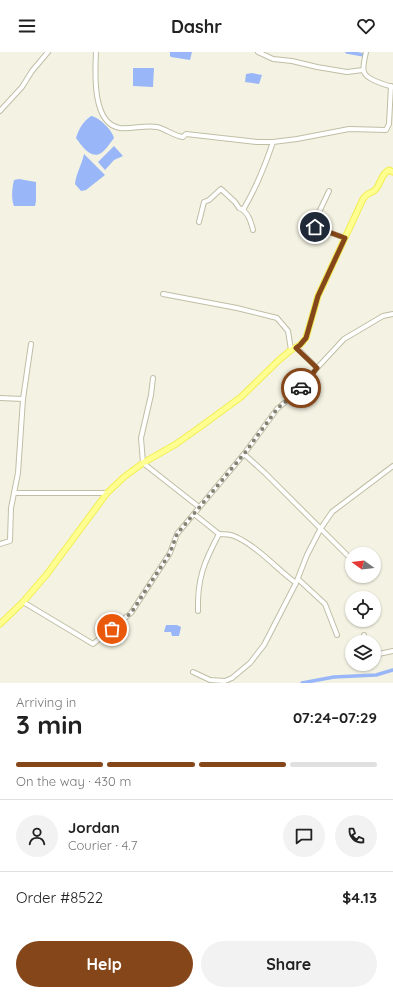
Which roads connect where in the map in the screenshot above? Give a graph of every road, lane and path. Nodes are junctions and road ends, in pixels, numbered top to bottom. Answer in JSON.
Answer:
{"nodes":[{"id":1,"x":48,"y":52,"type":"edge"},
{"id":2,"x":96,"y":52,"type":"edge"},
{"id":3,"x":258,"y":52,"type":"edge"},
{"id":4,"x":366,"y":52,"type":"edge"},
{"id":5,"x":363,"y":70,"type":"junction"},
{"id":6,"x":392,"y":86,"type":"edge"},
{"id":7,"x":0,"y":111,"type":"edge"},
{"id":8,"x":273,"y":142,"type":"junction"},
{"id":9,"x":393,"y":172,"type":"edge"},
{"id":10,"x":329,"y":191,"type":"dead end"},
{"id":11,"x":243,"y":210,"type":"junction"},
{"id":12,"x":199,"y":222,"type":"dead end"},
{"id":13,"x":254,"y":230,"type":"dead end"},
{"id":14,"x":345,"y":238,"type":"junction"},
{"id":15,"x":163,"y":294,"type":"dead end"},
{"id":16,"x":393,"y":314,"type":"edge"},
{"id":17,"x":31,"y":344,"type":"dead end"},
{"id":18,"x":294,"y":349,"type":"junction"},
{"id":19,"x":317,"y":368,"type":"junction"},
{"id":20,"x":153,"y":378,"type":"dead end"},
{"id":21,"x":0,"y":398,"type":"edge"},
{"id":22,"x":23,"y":400,"type":"junction"},
{"id":23,"x":244,"y":454,"type":"junction"},
{"id":24,"x":143,"y":463,"type":"junction"},
{"id":25,"x":393,"y":466,"type":"edge"},
{"id":26,"x":14,"y":493,"type":"junction"},
{"id":27,"x":107,"y":493,"type":"junction"},
{"id":28,"x":199,"y":507,"type":"junction"},
{"id":29,"x":194,"y":514,"type":"junction"},
{"id":30,"x":321,"y":528,"type":"junction"},
{"id":31,"x":219,"y":534,"type":"junction"},
{"id":32,"x":0,"y":544,"type":"edge"},
{"id":33,"x":345,"y":553,"type":"edge"},
{"id":34,"x":297,"y":581,"type":"junction"},
{"id":35,"x":23,"y":602,"type":"junction"},
{"id":36,"x":198,"y":611,"type":"dead end"},
{"id":37,"x":0,"y":624,"type":"edge"},
{"id":38,"x":337,"y":635,"type":"dead end"},
{"id":39,"x":393,"y":651,"type":"edge"},
{"id":40,"x":381,"y":654,"type":"edge"},
{"id":41,"x":193,"y":672,"type":"dead end"},
{"id":42,"x":204,"y":678,"type":"junction"},
{"id":43,"x":201,"y":682,"type":"edge"}],
"edges":[{"from":1,"to":7,"type":"street"},
{"from":2,"to":8,"type":"street"},
{"from":3,"to":5,"type":"street"},
{"from":4,"to":5,"type":"street"},
{"from":5,"to":6,"type":"street"},
{"from":6,"to":8,"type":"street"},
{"from":8,"to":11,"type":"street"},
{"from":9,"to":14,"type":"main road"},
{"from":10,"to":14,"type":"street"},
{"from":11,"to":12,"type":"street"},
{"from":11,"to":13,"type":"street"},
{"from":14,"to":18,"type":"main road"},
{"from":15,"to":18,"type":"street"},
{"from":16,"to":19,"type":"street"},
{"from":17,"to":22,"type":"street"},
{"from":18,"to":19,"type":"street"},
{"from":18,"to":24,"type":"main road"},
{"from":19,"to":23,"type":"street"},
{"from":20,"to":24,"type":"street"},
{"from":21,"to":22,"type":"street"},
{"from":22,"to":26,"type":"street"},
{"from":23,"to":28,"type":"street"},
{"from":23,"to":30,"type":"street"},
{"from":24,"to":27,"type":"main road"},
{"from":24,"to":28,"type":"street"},
{"from":25,"to":30,"type":"street"},
{"from":26,"to":27,"type":"street"},
{"from":26,"to":32,"type":"street"},
{"from":27,"to":35,"type":"main road"},
{"from":28,"to":29,"type":"street"},
{"from":29,"to":31,"type":"street"},
{"from":29,"to":35,"type":"street"},
{"from":30,"to":33,"type":"street"},
{"from":30,"to":34,"type":"street"},
{"from":31,"to":34,"type":"street"},
{"from":31,"to":36,"type":"street"},
{"from":34,"to":38,"type":"street"},
{"from":34,"to":42,"type":"street"},
{"from":35,"to":37,"type":"main road"},
{"from":39,"to":40,"type":"street"},
{"from":41,"to":42,"type":"street"},
{"from":42,"to":43,"type":"street"}]}
